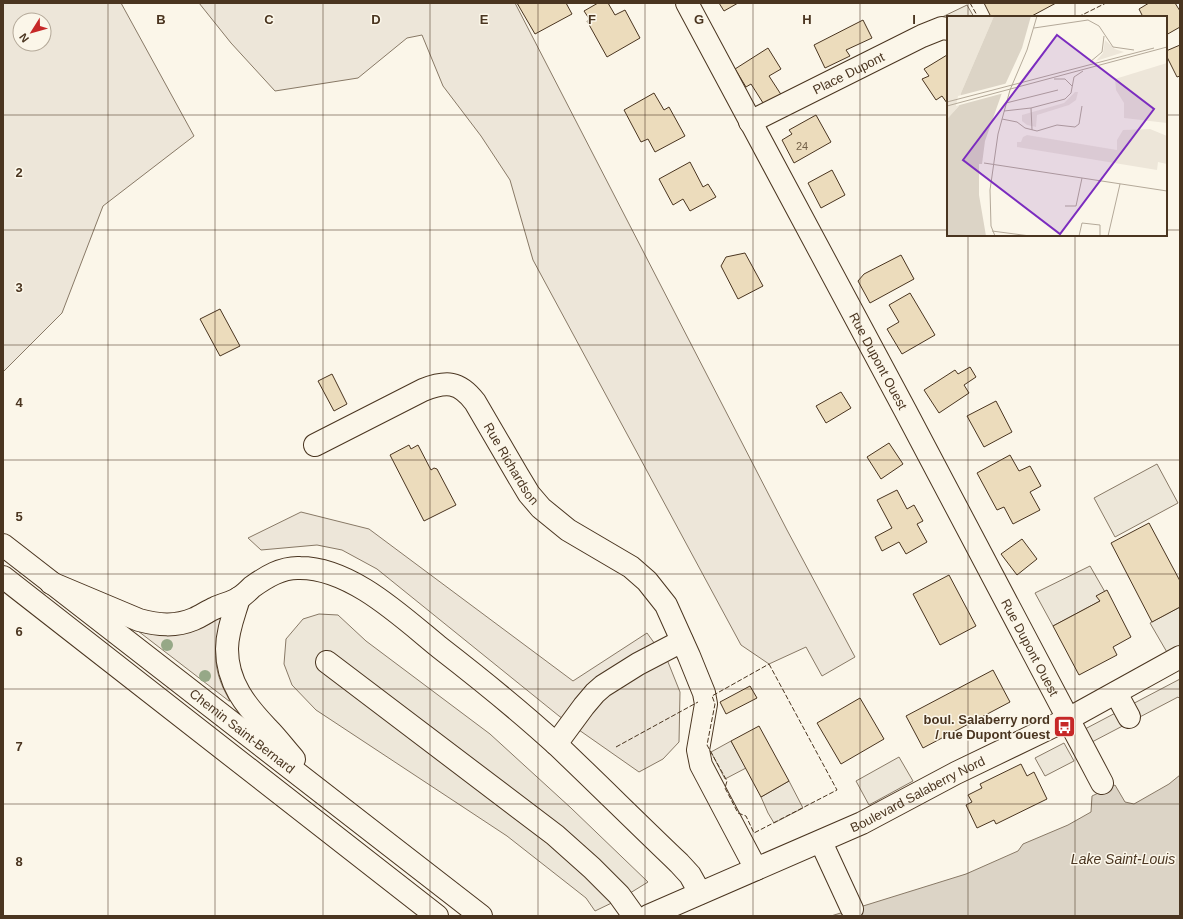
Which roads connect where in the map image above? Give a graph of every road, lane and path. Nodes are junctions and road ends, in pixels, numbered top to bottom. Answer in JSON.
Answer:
{"nodes":[{"id":1,"x":686,"y":3,"type":"edge"},
{"id":2,"x":947,"y":30,"type":"edge"},
{"id":3,"x":750,"y":122,"type":"junction"},
{"id":4,"x":315,"y":445,"type":"dead end"},
{"id":5,"x":3,"y":545,"type":"edge"},
{"id":6,"x":3,"y":577,"type":"edge"},
{"id":7,"x":51,"y":583,"type":"junction"},
{"id":8,"x":3,"y":595,"type":"edge"},
{"id":9,"x":240,"y":598,"type":"junction"},
{"id":10,"x":79,"y":636,"type":"junction"},
{"id":11,"x":682,"y":640,"type":"junction"},
{"id":12,"x":1180,"y":657,"type":"edge"},
{"id":13,"x":328,"y":662,"type":"dead end"},
{"id":14,"x":1116,"y":693,"type":"junction"},
{"id":15,"x":1129,"y":717,"type":"dead end"},
{"id":16,"x":1068,"y":719,"type":"junction"},
{"id":17,"x":556,"y":744,"type":"junction"},
{"id":18,"x":1102,"y":783,"type":"dead end"},
{"id":19,"x":326,"y":796,"type":"junction"},
{"id":20,"x":359,"y":821,"type":"junction"},
{"id":21,"x":343,"y":842,"type":"junction"},
{"id":22,"x":821,"y":842,"type":"junction"},
{"id":23,"x":756,"y":870,"type":"junction"},
{"id":24,"x":700,"y":893,"type":"junction"},
{"id":25,"x":852,"y":909,"type":"dead end"},
{"id":26,"x":437,"y":916,"type":"edge"},
{"id":27,"x":481,"y":916,"type":"edge"},
{"id":28,"x":634,"y":916,"type":"edge"},
{"id":29,"x":648,"y":916,"type":"edge"}],
"edges":[{"from":1,"to":3,"type":"street","name":"Rue Dupont Ouest"},
{"from":2,"to":3,"type":"street","name":"Place Dupont"},
{"from":3,"to":16,"type":"street","name":"Rue Dupont Ouest"},
{"from":4,"to":11,"type":"street","name":"Rue Richardson"},
{"from":5,"to":7,"type":"street","name":"Chemin Saint-Bernard"},
{"from":6,"to":10,"type":"street","name":"Chemin Saint-Bernard"},
{"from":7,"to":9,"type":"street"},
{"from":7,"to":19,"type":"street","name":"Chemin Saint-Bernard"},
{"from":8,"to":10,"type":"street"},
{"from":9,"to":17,"type":"street"},
{"from":9,"to":19,"type":"street"},
{"from":10,"to":21,"type":"street","name":"Chemin Saint-Bernard"},
{"from":11,"to":17,"type":"street"},
{"from":11,"to":23,"type":"street","name":"Rue Richardson"},
{"from":12,"to":14,"type":"street","name":"Boulevard Salaberry Nord"},
{"from":13,"to":28,"type":"street"},
{"from":14,"to":15,"type":"street"},
{"from":14,"to":16,"type":"street","name":"Boulevard Salaberry Nord"},
{"from":16,"to":18,"type":"street","name":"Rue Dupont Ouest"},
{"from":16,"to":22,"type":"street","name":"Boulevard Salaberry Nord"},
{"from":17,"to":24,"type":"street"},
{"from":19,"to":20,"type":"street","name":"Chemin Saint-Bernard"},
{"from":20,"to":21,"type":"street"},
{"from":20,"to":27,"type":"street","name":"Chemin Saint-Bernard"},
{"from":21,"to":26,"type":"street","name":"Chemin Saint-Bernard"},
{"from":22,"to":23,"type":"street","name":"Boulevard Salaberry Nord"},
{"from":22,"to":25,"type":"street"},
{"from":23,"to":24,"type":"street","name":"Boulevard Salaberry Nord"},
{"from":24,"to":29,"type":"street","name":"Boulevard Salaberry Nord"}]}
